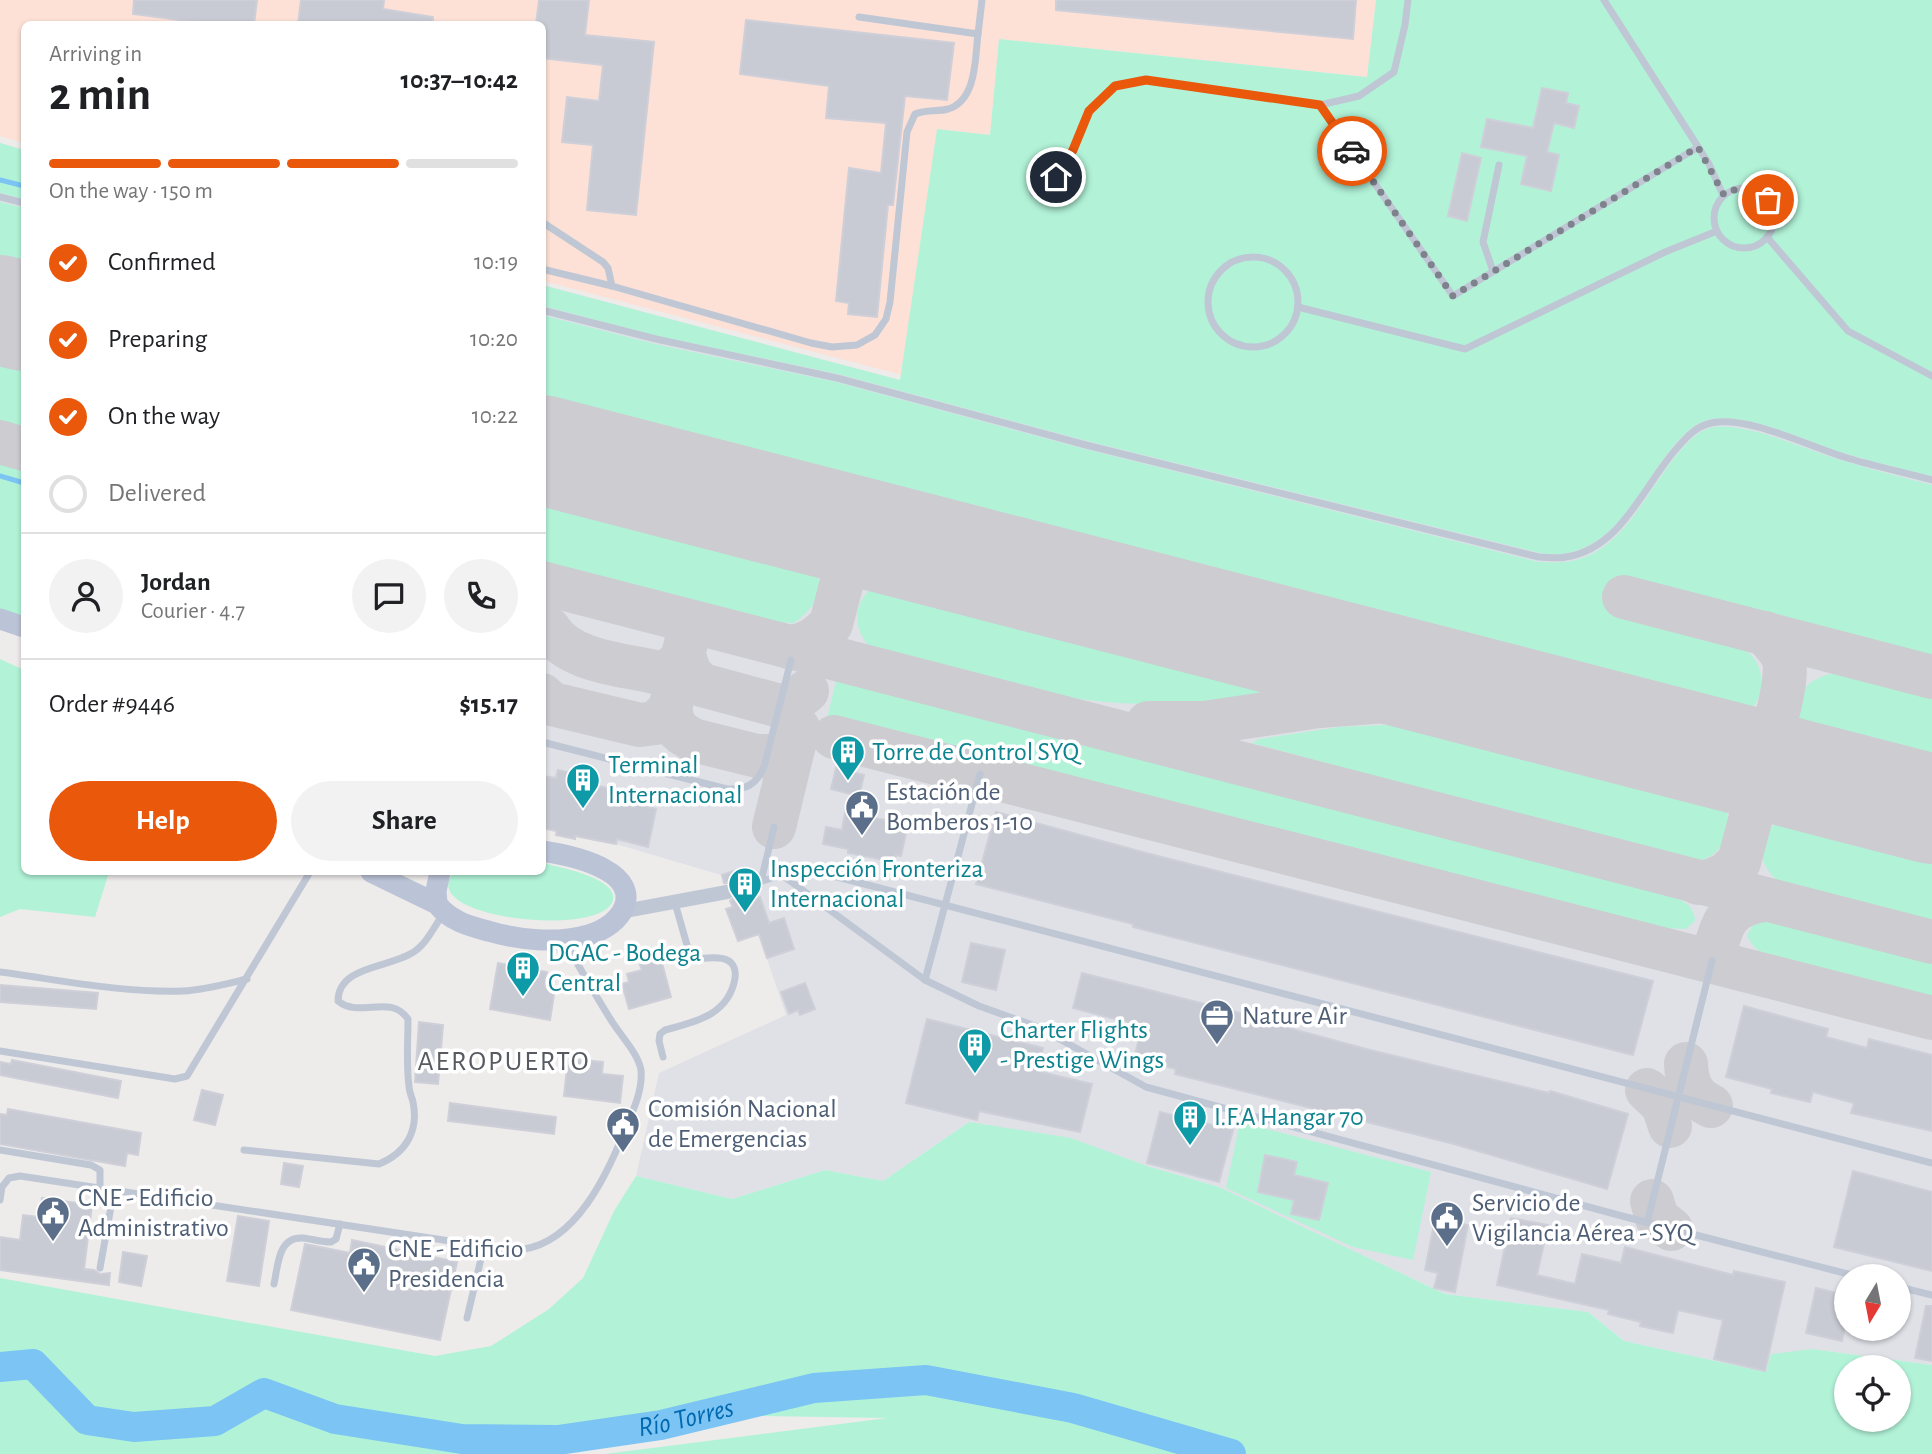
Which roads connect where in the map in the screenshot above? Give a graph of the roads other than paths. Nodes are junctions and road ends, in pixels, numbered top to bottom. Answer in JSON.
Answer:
{"nodes":[{"id":1,"x":982,"y":0,"type":"edge"},
{"id":2,"x":1408,"y":0,"type":"edge"},
{"id":3,"x":1604,"y":0,"type":"edge"},
{"id":4,"x":859,"y":17,"type":"dead end"},
{"id":5,"x":978,"y":34,"type":"junction"},
{"id":6,"x":1320,"y":105,"type":"junction"},
{"id":7,"x":1698,"y":147,"type":"junction"},
{"id":8,"x":1499,"y":165,"type":"dead end"},
{"id":9,"x":1033,"y":193,"type":"dead end"},
{"id":10,"x":1724,"y":195,"type":"junction"},
{"id":11,"x":0,"y":197,"type":"edge"},
{"id":12,"x":21,"y":202,"type":"edge"},
{"id":13,"x":546,"y":225,"type":"edge"},
{"id":14,"x":1717,"y":231,"type":"junction"},
{"id":15,"x":1767,"y":237,"type":"junction"},
{"id":16,"x":546,"y":271,"type":"edge"},
{"id":17,"x":1493,"y":271,"type":"junction"},
{"id":18,"x":612,"y":286,"type":"junction"},
{"id":19,"x":1298,"y":307,"type":"junction"},
{"id":20,"x":546,"y":311,"type":"edge"},
{"id":21,"x":1932,"y":376,"type":"edge"},
{"id":22,"x":1932,"y":480,"type":"edge"},
{"id":23,"x":0,"y":619,"type":"edge"},
{"id":24,"x":21,"y":626,"type":"edge"},
{"id":25,"x":791,"y":660,"type":"dead end"},
{"id":26,"x":546,"y":743,"type":"edge"},
{"id":27,"x":980,"y":774,"type":"dead end"},
{"id":28,"x":774,"y":827,"type":"dead end"},
{"id":29,"x":546,"y":852,"type":"edge"},
{"id":30,"x":308,"y":875,"type":"edge"},
{"id":31,"x":376,"y":875,"type":"edge"},
{"id":32,"x":439,"y":875,"type":"edge"},
{"id":33,"x":782,"y":875,"type":"junction"},
{"id":34,"x":761,"y":881,"type":"junction"},
{"id":35,"x":749,"y":885,"type":"dead end"},
{"id":36,"x":727,"y":892,"type":"dead end"},
{"id":37,"x":675,"y":903,"type":"junction"},
{"id":38,"x":945,"y":904,"type":"junction"},
{"id":39,"x":441,"y":909,"type":"junction"},
{"id":40,"x":625,"y":911,"type":"junction"},
{"id":41,"x":564,"y":940,"type":"junction"},
{"id":42,"x":1712,"y":961,"type":"dead end"},
{"id":43,"x":0,"y":972,"type":"edge"},
{"id":44,"x":247,"y":979,"type":"junction"},
{"id":45,"x":925,"y":980,"type":"junction"},
{"id":46,"x":0,"y":1051,"type":"edge"},
{"id":47,"x":663,"y":1057,"type":"dead end"},
{"id":48,"x":1677,"y":1098,"type":"junction"},
{"id":49,"x":0,"y":1150,"type":"edge"},
{"id":50,"x":244,"y":1150,"type":"dead end"},
{"id":51,"x":1932,"y":1163,"type":"edge"},
{"id":52,"x":100,"y":1188,"type":"junction"},
{"id":53,"x":114,"y":1190,"type":"junction"},
{"id":54,"x":0,"y":1200,"type":"edge"},
{"id":55,"x":1647,"y":1223,"type":"junction"},
{"id":56,"x":340,"y":1224,"type":"junction"},
{"id":57,"x":484,"y":1246,"type":"junction"},
{"id":58,"x":100,"y":1268,"type":"dead end"},
{"id":59,"x":1834,"y":1270,"type":"edge"},
{"id":60,"x":274,"y":1284,"type":"dead end"},
{"id":61,"x":1911,"y":1290,"type":"edge"},
{"id":62,"x":1932,"y":1295,"type":"edge"},
{"id":63,"x":467,"y":1318,"type":"dead end"}],
"edges":[{"from":1,"to":5,"type":"lane"},
{"from":2,"to":6,"type":"lane"},
{"from":3,"to":7,"type":"lane"},
{"from":4,"to":5,"type":"lane"},
{"from":5,"to":18,"type":"lane"},
{"from":6,"to":9,"type":"lane"},
{"from":6,"to":17,"type":"lane"},
{"from":7,"to":10,"type":"lane"},
{"from":7,"to":17,"type":"lane"},
{"from":8,"to":17,"type":"lane"},
{"from":10,"to":14,"type":"lane"},
{"from":10,"to":15,"type":"lane"},
{"from":11,"to":12,"type":"lane"},
{"from":13,"to":18,"type":"lane"},
{"from":14,"to":15,"type":"lane"},
{"from":14,"to":19,"type":"lane"},
{"from":15,"to":21,"type":"lane"},
{"from":16,"to":18,"type":"lane"},
{"from":19,"to":19,"type":"lane"},
{"from":20,"to":22,"type":"lane"},
{"from":23,"to":24,"type":"main road"},
{"from":25,"to":26,"type":"lane"},
{"from":27,"to":38,"type":"lane"},
{"from":28,"to":34,"type":"lane"},
{"from":29,"to":40,"type":"main road"},
{"from":30,"to":44,"type":"lane"},
{"from":31,"to":39,"type":"main road"},
{"from":32,"to":39,"type":"main road"},
{"from":33,"to":34,"type":"lane"},
{"from":33,"to":38,"type":"lane"},
{"from":33,"to":45,"type":"lane"},
{"from":34,"to":35,"type":"lane"},
{"from":36,"to":37,"type":"street"},
{"from":37,"to":40,"type":"street"},
{"from":37,"to":47,"type":"lane"},
{"from":38,"to":45,"type":"lane"},
{"from":38,"to":48,"type":"lane"},
{"from":39,"to":41,"type":"main road"},
{"from":39,"to":50,"type":"lane"},
{"from":40,"to":41,"type":"main road"},
{"from":41,"to":57,"type":"lane"},
{"from":42,"to":48,"type":"lane"},
{"from":43,"to":44,"type":"lane"},
{"from":44,"to":46,"type":"lane"},
{"from":45,"to":55,"type":"lane"},
{"from":48,"to":51,"type":"lane"},
{"from":48,"to":55,"type":"lane"},
{"from":49,"to":52,"type":"lane"},
{"from":52,"to":53,"type":"lane"},
{"from":52,"to":54,"type":"lane"},
{"from":53,"to":56,"type":"lane"},
{"from":53,"to":58,"type":"lane"},
{"from":55,"to":59,"type":"lane"},
{"from":56,"to":57,"type":"lane"},
{"from":56,"to":60,"type":"lane"},
{"from":57,"to":63,"type":"lane"},
{"from":61,"to":62,"type":"lane"}]}
